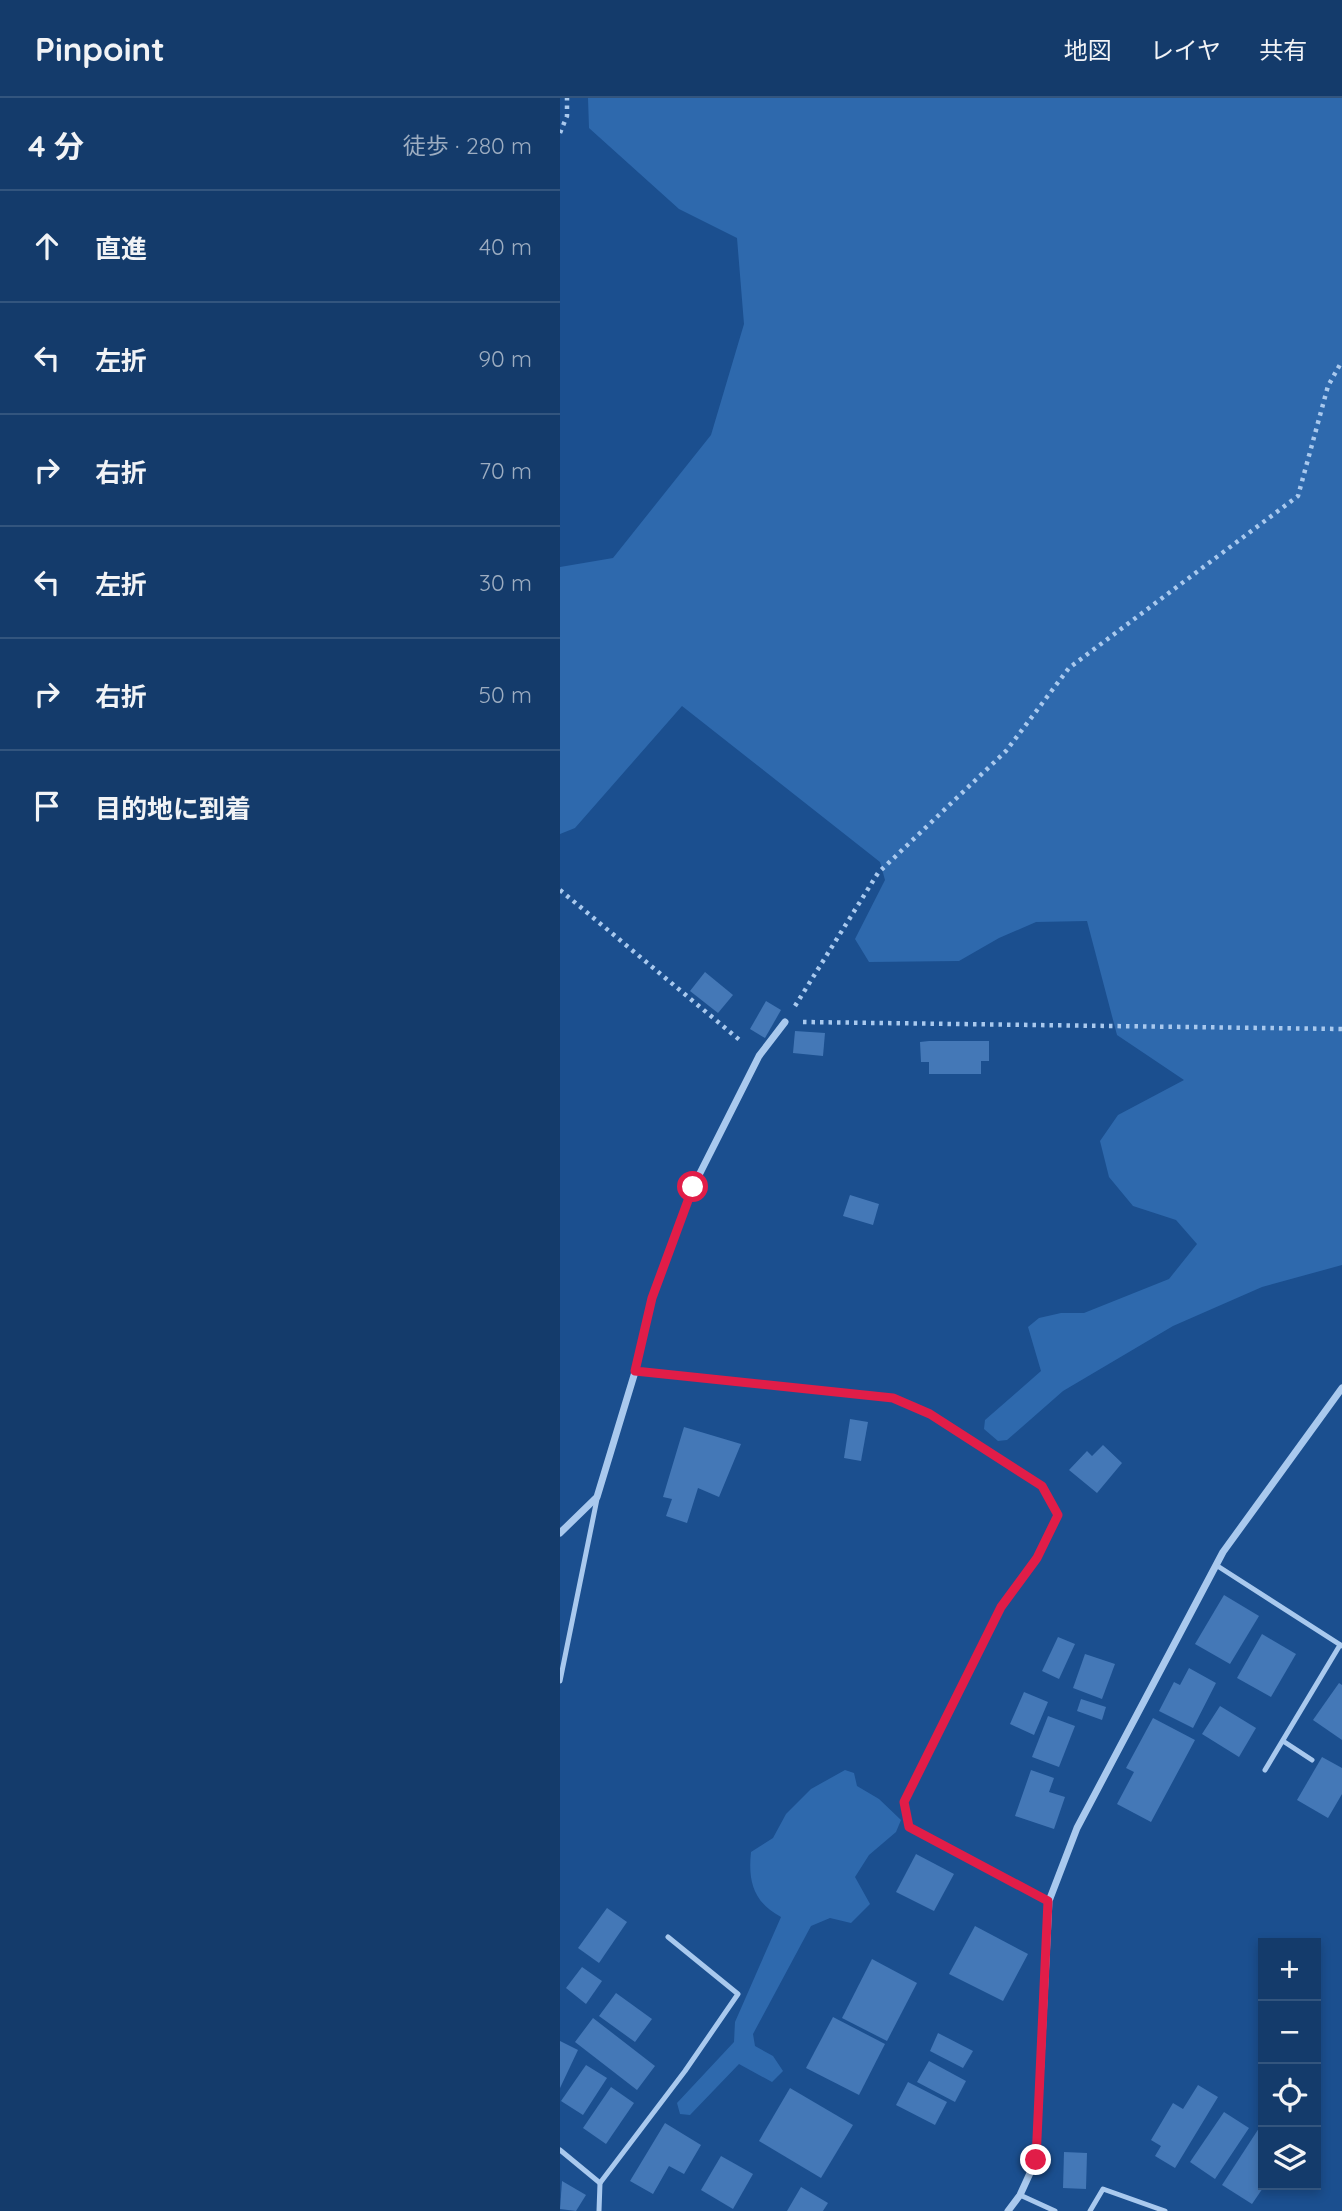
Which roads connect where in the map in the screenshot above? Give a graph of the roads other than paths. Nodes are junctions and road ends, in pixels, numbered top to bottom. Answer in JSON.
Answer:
{"nodes":[{"id":1,"x":785,"y":1022,"type":"road end"},
{"id":2,"x":1342,"y":1388,"type":"edge"},
{"id":3,"x":597,"y":1497,"type":"junction"},
{"id":4,"x":560,"y":1533,"type":"edge"},
{"id":5,"x":1216,"y":1565,"type":"junction"},
{"id":6,"x":1341,"y":1646,"type":"edge"},
{"id":7,"x":560,"y":1681,"type":"edge"},
{"id":8,"x":1283,"y":1741,"type":"junction"},
{"id":9,"x":1312,"y":1760,"type":"dead end"},
{"id":10,"x":1265,"y":1770,"type":"dead end"},
{"id":11,"x":668,"y":1937,"type":"dead end"},
{"id":12,"x":560,"y":2150,"type":"edge"},
{"id":13,"x":600,"y":2183,"type":"junction"},
{"id":14,"x":1020,"y":2195,"type":"junction"},
{"id":15,"x":599,"y":2211,"type":"edge"},
{"id":16,"x":1008,"y":2211,"type":"edge"},
{"id":17,"x":1055,"y":2211,"type":"edge"},
{"id":18,"x":1090,"y":2211,"type":"edge"},
{"id":19,"x":1165,"y":2211,"type":"edge"}],
"edges":[{"from":1,"to":3,"type":"street"},
{"from":2,"to":5,"type":"street"},
{"from":3,"to":4,"type":"street"},
{"from":3,"to":7,"type":"lane"},
{"from":5,"to":6,"type":"lane"},
{"from":5,"to":14,"type":"street"},
{"from":6,"to":8,"type":"lane"},
{"from":8,"to":9,"type":"lane"},
{"from":8,"to":10,"type":"lane"},
{"from":11,"to":13,"type":"lane"},
{"from":12,"to":13,"type":"lane"},
{"from":13,"to":15,"type":"lane"},
{"from":14,"to":16,"type":"street"},
{"from":14,"to":17,"type":"lane"},
{"from":18,"to":19,"type":"lane"}]}
